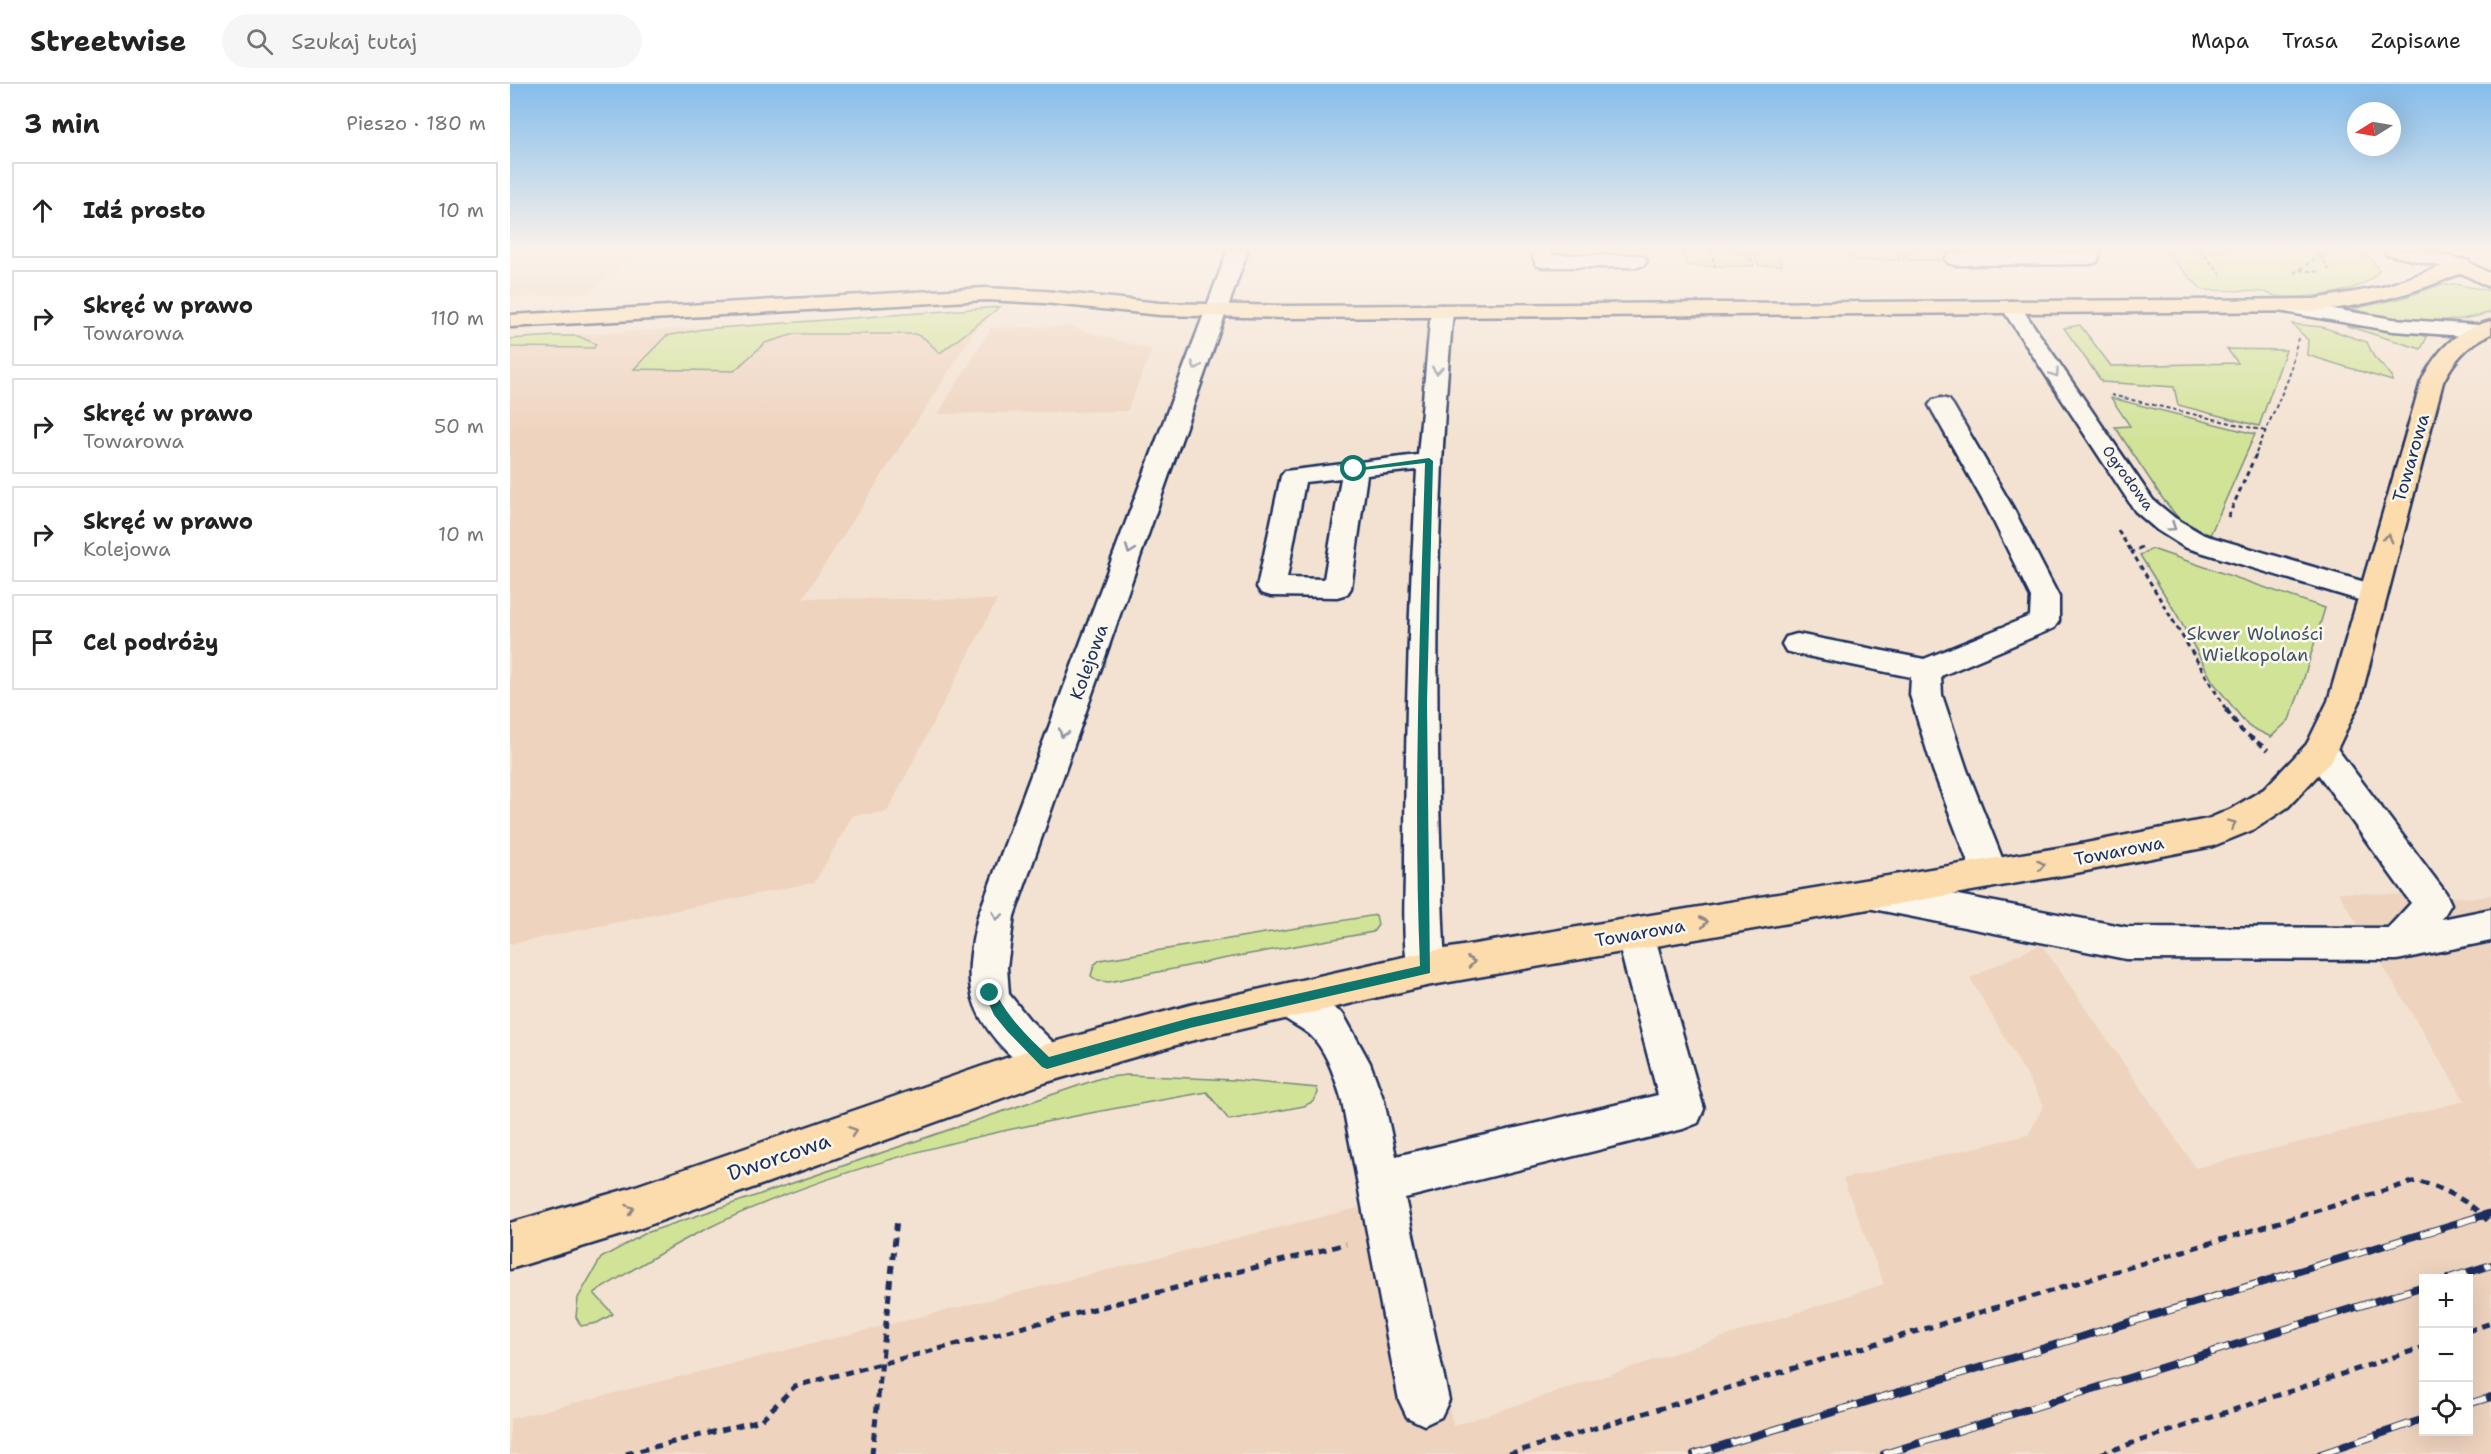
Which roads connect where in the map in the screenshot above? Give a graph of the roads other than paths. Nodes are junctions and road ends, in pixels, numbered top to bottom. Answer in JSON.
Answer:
{"nodes":[{"id":1,"x":635,"y":314,"type":"edge"},
{"id":2,"x":1215,"y":314,"type":"edge"},
{"id":3,"x":1442,"y":314,"type":"edge"},
{"id":4,"x":2016,"y":314,"type":"edge"},
{"id":5,"x":2327,"y":314,"type":"edge"},
{"id":6,"x":510,"y":321,"type":"edge"},
{"id":7,"x":2485,"y":329,"type":"edge"},
{"id":8,"x":1941,"y":405,"type":"dead end"},
{"id":9,"x":1429,"y":461,"type":"junction"},
{"id":10,"x":1354,"y":469,"type":"junction"},
{"id":11,"x":2372,"y":594,"type":"junction"},
{"id":12,"x":1797,"y":644,"type":"dead end"},
{"id":13,"x":1926,"y":670,"type":"junction"},
{"id":14,"x":2320,"y":751,"type":"junction"},
{"id":15,"x":1990,"y":873,"type":"junction"},
{"id":16,"x":1873,"y":894,"type":"junction"},
{"id":17,"x":2491,"y":925,"type":"edge"},
{"id":18,"x":1635,"y":934,"type":"junction"},
{"id":19,"x":2397,"y":944,"type":"junction"},
{"id":20,"x":1426,"y":969,"type":"junction"},
{"id":21,"x":1290,"y":1000,"type":"junction"},
{"id":22,"x":1047,"y":1063,"type":"junction"},
{"id":23,"x":1380,"y":1182,"type":"junction"},
{"id":24,"x":510,"y":1246,"type":"edge"},
{"id":25,"x":1424,"y":1400,"type":"dead end"}],
"edges":[{"from":1,"to":6,"type":"main road"},
{"from":2,"to":22,"type":"street","name":"Kolejowa","one_way":true},
{"from":3,"to":9,"type":"street","one_way":true},
{"from":4,"to":11,"type":"street","name":"Ogrodowa","one_way":true},
{"from":5,"to":7,"type":"street"},
{"from":11,"to":7,"type":"main road","name":"Towarowa","one_way":true},
{"from":8,"to":13,"type":"street"},
{"from":9,"to":10,"type":"street"},
{"from":9,"to":20,"type":"street"},
{"from":10,"to":10,"type":"street"},
{"from":11,"to":14,"type":"main road","name":"Towarowa"},
{"from":12,"to":13,"type":"street"},
{"from":13,"to":15,"type":"street"},
{"from":15,"to":14,"type":"main road","name":"Towarowa","one_way":true},
{"from":14,"to":19,"type":"street"},
{"from":15,"to":16,"type":"main road","name":"Towarowa"},
{"from":18,"to":16,"type":"main road","name":"Towarowa","one_way":true},
{"from":16,"to":19,"type":"street"},
{"from":17,"to":19,"type":"street"},
{"from":20,"to":18,"type":"main road","name":"Towarowa","one_way":true},
{"from":18,"to":23,"type":"street"},
{"from":20,"to":21,"type":"main road","name":"Towarowa"},
{"from":21,"to":22,"type":"main road","name":"Towarowa"},
{"from":21,"to":23,"type":"street"},
{"from":24,"to":22,"type":"main road","name":"Dworcowa","one_way":true},
{"from":23,"to":25,"type":"street"}]}
